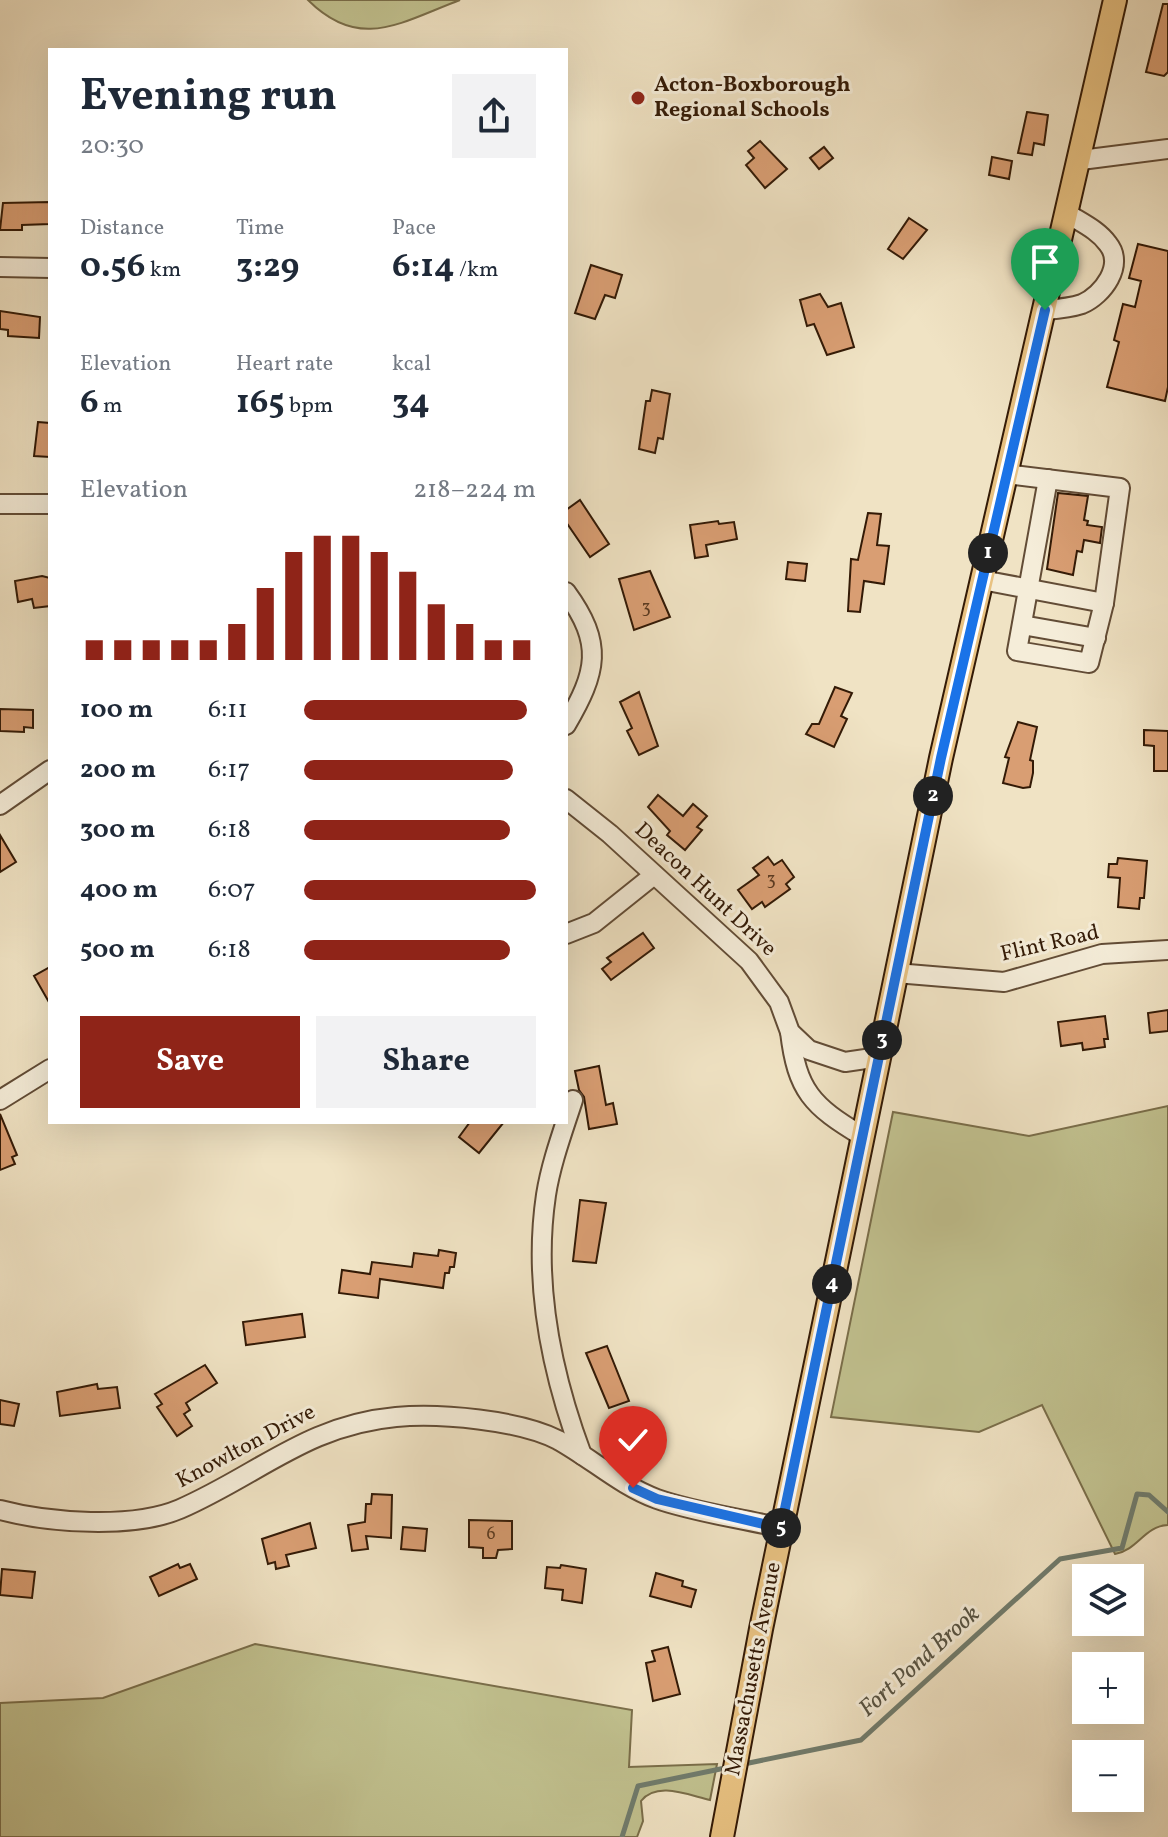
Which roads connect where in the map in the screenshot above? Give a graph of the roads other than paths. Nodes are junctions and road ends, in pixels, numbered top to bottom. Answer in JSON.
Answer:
{"nodes":[{"id":1,"x":1110,"y":2,"type":"edge"},
{"id":2,"x":1168,"y":149,"type":"edge"},
{"id":3,"x":1081,"y":160,"type":"junction"},
{"id":4,"x":1068,"y":214,"type":"junction"},
{"id":5,"x":0,"y":267,"type":"edge"},
{"id":6,"x":48,"y":268,"type":"edge"},
{"id":7,"x":1045,"y":310,"type":"junction"},
{"id":8,"x":1006,"y":474,"type":"junction"},
{"id":9,"x":1048,"y":479,"type":"junction"},
{"id":10,"x":0,"y":504,"type":"edge"},
{"id":11,"x":48,"y":504,"type":"edge"},
{"id":12,"x":982,"y":580,"type":"junction"},
{"id":13,"x":1028,"y":589,"type":"junction"},
{"id":14,"x":568,"y":596,"type":"edge"},
{"id":15,"x":1104,"y":603,"type":"junction"},
{"id":16,"x":1022,"y":625,"type":"junction"},
{"id":17,"x":1096,"y":638,"type":"junction"},
{"id":18,"x":568,"y":721,"type":"edge"},
{"id":19,"x":48,"y":771,"type":"edge"},
{"id":20,"x":568,"y":801,"type":"edge"},
{"id":21,"x":0,"y":805,"type":"edge"},
{"id":22,"x":654,"y":875,"type":"junction"},
{"id":23,"x":568,"y":933,"type":"edge"},
{"id":24,"x":1168,"y":950,"type":"edge"},
{"id":25,"x":896,"y":973,"type":"junction"},
{"id":26,"x":790,"y":1032,"type":"junction"},
{"id":27,"x":879,"y":1057,"type":"junction"},
{"id":28,"x":48,"y":1070,"type":"edge"},
{"id":29,"x":0,"y":1100,"type":"edge"},
{"id":30,"x":573,"y":1100,"type":"dead end"},
{"id":31,"x":568,"y":1117,"type":"edge"},
{"id":32,"x":566,"y":1124,"type":"edge"},
{"id":33,"x":862,"y":1136,"type":"junction"},
{"id":34,"x":582,"y":1455,"type":"junction"},
{"id":35,"x":0,"y":1510,"type":"edge"},
{"id":36,"x":781,"y":1528,"type":"junction"},
{"id":37,"x":722,"y":1837,"type":"edge"}],
"edges":[{"from":1,"to":3,"type":"main road","name":"Massachusetts Avenue"},
{"from":2,"to":3,"type":"street"},
{"from":3,"to":4,"type":"main road","name":"Massachusetts Avenue"},
{"from":4,"to":7,"type":"main road","name":"Massachusetts Avenue"},
{"from":4,"to":7,"type":"street"},
{"from":5,"to":6,"type":"street"},
{"from":7,"to":8,"type":"main road","name":"Massachusetts Avenue"},
{"from":8,"to":9,"type":"street"},
{"from":8,"to":12,"type":"main road","name":"Massachusetts Avenue"},
{"from":9,"to":13,"type":"street"},
{"from":9,"to":15,"type":"street"},
{"from":10,"to":11,"type":"street"},
{"from":12,"to":13,"type":"street"},
{"from":12,"to":25,"type":"main road","name":"Massachusetts Avenue"},
{"from":13,"to":15,"type":"street"},
{"from":13,"to":16,"type":"street"},
{"from":14,"to":18,"type":"street"},
{"from":15,"to":17,"type":"street"},
{"from":16,"to":17,"type":"street"},
{"from":16,"to":17,"type":"street"},
{"from":19,"to":21,"type":"street"},
{"from":20,"to":22,"type":"street","name":"Deacon Hunt Drive"},
{"from":22,"to":23,"type":"street"},
{"from":22,"to":26,"type":"street","name":"Deacon Hunt Drive"},
{"from":24,"to":25,"type":"street","name":"Flint Road"},
{"from":25,"to":27,"type":"main road","name":"Massachusetts Avenue"},
{"from":26,"to":27,"type":"street"},
{"from":26,"to":33,"type":"street","name":"Deacon Hunt Drive"},
{"from":27,"to":33,"type":"main road","name":"Massachusetts Avenue"},
{"from":28,"to":29,"type":"street"},
{"from":30,"to":31,"type":"street"},
{"from":32,"to":34,"type":"street"},
{"from":33,"to":36,"type":"main road","name":"Massachusetts Avenue"},
{"from":34,"to":35,"type":"street","name":"Knowlton Drive"},
{"from":34,"to":36,"type":"street","name":"Knowlton Drive"},
{"from":36,"to":37,"type":"main road","name":"Massachusetts Avenue"}]}
